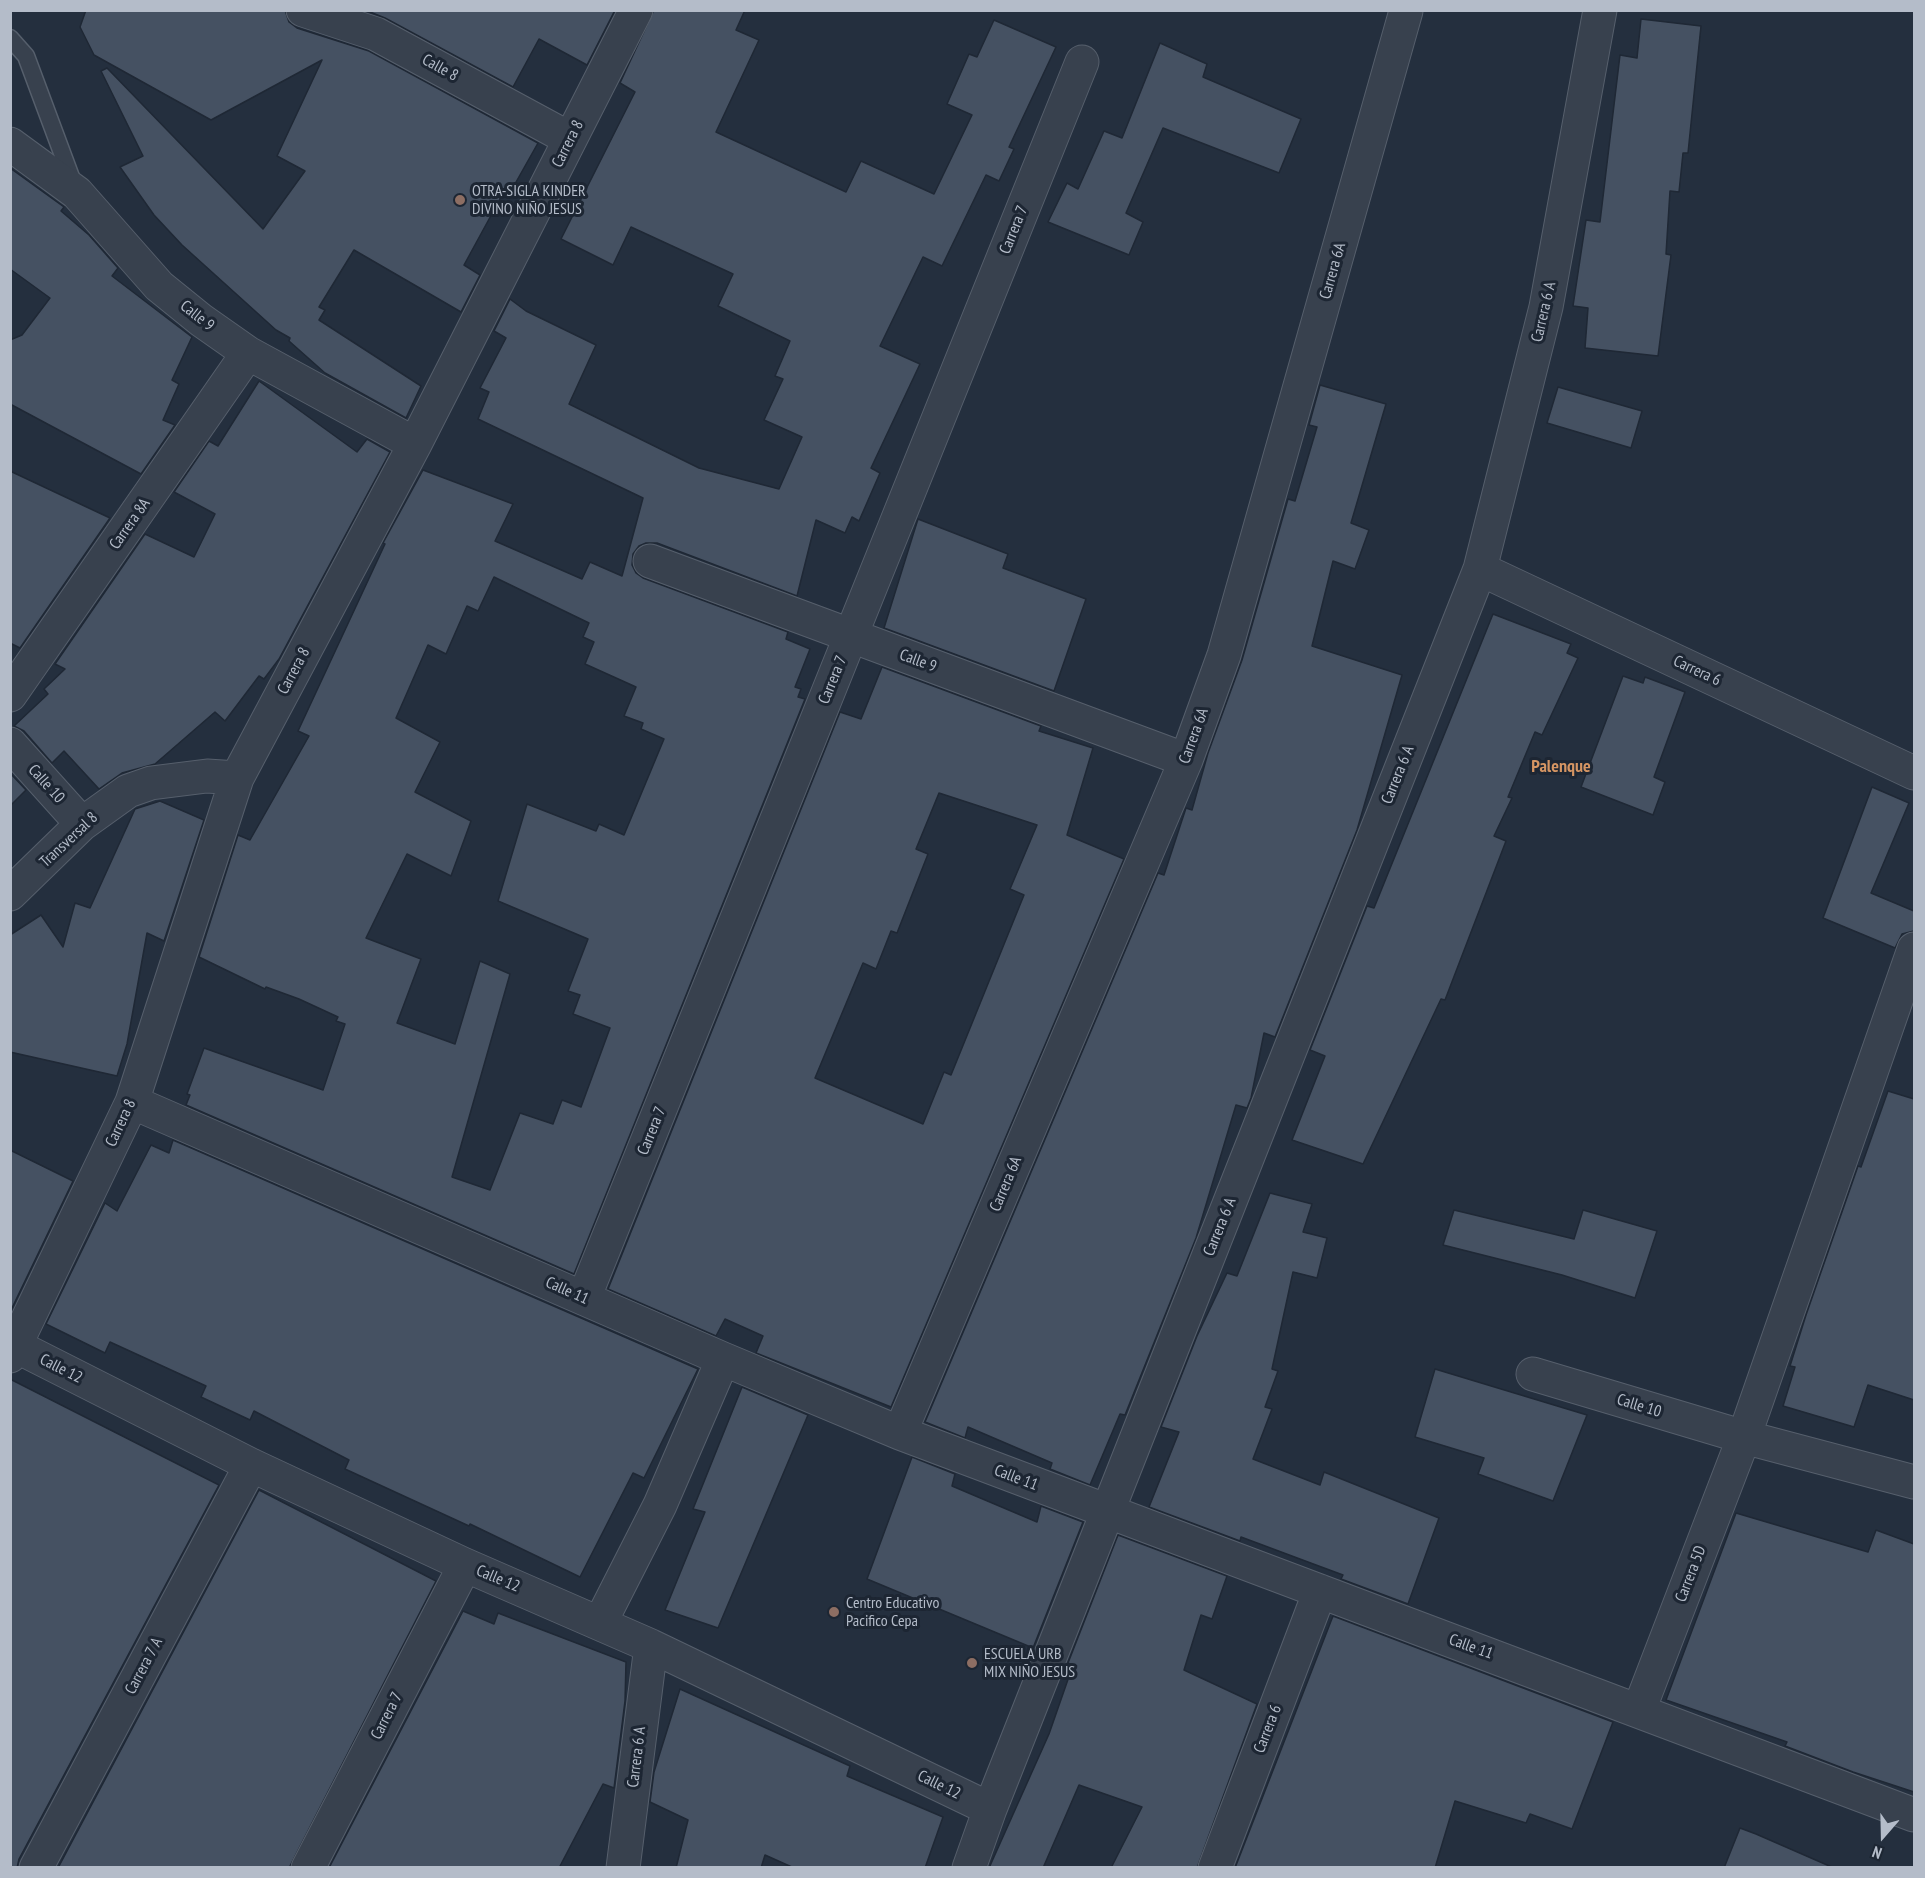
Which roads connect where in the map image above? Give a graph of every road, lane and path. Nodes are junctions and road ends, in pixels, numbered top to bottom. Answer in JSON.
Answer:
{"nodes":[{"id":1,"x":303,"y":10,"type":"edge"},
{"id":2,"x":636,"y":10,"type":"edge"},
{"id":3,"x":1406,"y":10,"type":"edge"},
{"id":4,"x":1600,"y":10,"type":"edge"},
{"id":5,"x":10,"y":38,"type":"edge"},
{"id":6,"x":1082,"y":62,"type":"dead end"},
{"id":7,"x":570,"y":139,"type":"junction"},
{"id":8,"x":10,"y":144,"type":"edge"},
{"id":9,"x":78,"y":193,"type":"junction"},
{"id":10,"x":248,"y":353,"type":"junction"},
{"id":11,"x":415,"y":444,"type":"junction"},
{"id":12,"x":650,"y":561,"type":"dead end"},
{"id":13,"x":1480,"y":569,"type":"junction"},
{"id":14,"x":851,"y":637,"type":"junction"},
{"id":15,"x":10,"y":695,"type":"edge"},
{"id":16,"x":10,"y":744,"type":"edge"},
{"id":17,"x":1186,"y":760,"type":"junction"},
{"id":18,"x":1914,"y":773,"type":"edge"},
{"id":19,"x":237,"y":778,"type":"junction"},
{"id":20,"x":82,"y":824,"type":"junction"},
{"id":21,"x":10,"y":894,"type":"edge"},
{"id":22,"x":1914,"y":949,"type":"edge"},
{"id":23,"x":132,"y":1102,"type":"junction"},
{"id":24,"x":584,"y":1298,"type":"junction"},
{"id":25,"x":12,"y":1348,"type":"edge"},
{"id":26,"x":723,"y":1359,"type":"junction"},
{"id":27,"x":1533,"y":1374,"type":"dead end"},
{"id":28,"x":900,"y":1433,"type":"junction"},
{"id":29,"x":1744,"y":1437,"type":"junction"},
{"id":30,"x":251,"y":1465,"type":"junction"},
{"id":31,"x":1914,"y":1482,"type":"edge"},
{"id":32,"x":1107,"y":1513,"type":"junction"},
{"id":33,"x":465,"y":1565,"type":"junction"},
{"id":34,"x":1320,"y":1591,"type":"junction"},
{"id":35,"x":600,"y":1623,"type":"junction"},
{"id":36,"x":651,"y":1646,"type":"junction"},
{"id":37,"x":1639,"y":1710,"type":"junction"},
{"id":38,"x":990,"y":1809,"type":"junction"},
{"id":39,"x":1914,"y":1815,"type":"edge"},
{"id":40,"x":36,"y":1868,"type":"edge"},
{"id":41,"x":308,"y":1868,"type":"edge"},
{"id":42,"x":623,"y":1868,"type":"edge"},
{"id":43,"x":969,"y":1868,"type":"edge"},
{"id":44,"x":1215,"y":1868,"type":"edge"}],
"edges":[{"from":1,"to":7,"type":"street","name":"Calle 8"},
{"from":2,"to":7,"type":"street","name":"Carrera 8"},
{"from":3,"to":17,"type":"street","name":"Carrera 6A"},
{"from":4,"to":13,"type":"street","name":"Carrera 6 A"},
{"from":5,"to":9,"type":"lane"},
{"from":6,"to":14,"type":"street","name":"Carrera 7"},
{"from":7,"to":11,"type":"street","name":"Carrera 8"},
{"from":8,"to":9,"type":"street","name":"Calle 9"},
{"from":9,"to":10,"type":"street","name":"Calle 9"},
{"from":10,"to":11,"type":"street","name":"Calle 9"},
{"from":10,"to":15,"type":"street","name":"Carrera 8A"},
{"from":11,"to":19,"type":"street","name":"Carrera 8"},
{"from":12,"to":14,"type":"street","name":"Calle 9"},
{"from":13,"to":18,"type":"street","name":"Carrera 6"},
{"from":13,"to":32,"type":"street","name":"Carrera 6 A"},
{"from":14,"to":17,"type":"street","name":"Calle 9"},
{"from":14,"to":24,"type":"street","name":"Carrera 7"},
{"from":16,"to":20,"type":"street","name":"Calle 10"},
{"from":17,"to":28,"type":"street","name":"Carrera 6A"},
{"from":19,"to":20,"type":"street","name":"Transversal 8"},
{"from":19,"to":23,"type":"street","name":"Carrera 8"},
{"from":20,"to":21,"type":"street","name":"Transversal 8"},
{"from":22,"to":29,"type":"street","name":"Carrera 5D"},
{"from":23,"to":24,"type":"street","name":"Calle 11"},
{"from":23,"to":25,"type":"street","name":"Carrera 8"},
{"from":24,"to":26,"type":"street","name":"Calle 11"},
{"from":25,"to":30,"type":"street","name":"Calle 12"},
{"from":26,"to":28,"type":"street","name":"Calle 11"},
{"from":26,"to":35,"type":"street"},
{"from":27,"to":29,"type":"street","name":"Calle 10"},
{"from":28,"to":32,"type":"street","name":"Calle 11"},
{"from":29,"to":31,"type":"street","name":"Calle 10"},
{"from":29,"to":37,"type":"street","name":"Carrera 5D"},
{"from":30,"to":33,"type":"street","name":"Calle 12"},
{"from":30,"to":40,"type":"street","name":"Carrera 7 A"},
{"from":32,"to":34,"type":"street","name":"Calle 11"},
{"from":32,"to":38,"type":"street"},
{"from":33,"to":35,"type":"street","name":"Calle 12"},
{"from":33,"to":41,"type":"street","name":"Carrera 7"},
{"from":34,"to":37,"type":"street","name":"Calle 11"},
{"from":34,"to":44,"type":"street","name":"Carrera 6"},
{"from":35,"to":36,"type":"street","name":"Calle 12"},
{"from":36,"to":38,"type":"street","name":"Calle 12"},
{"from":36,"to":42,"type":"street","name":"Carrera 6 A"},
{"from":37,"to":39,"type":"street","name":"Calle 11"},
{"from":38,"to":43,"type":"street"}]}
